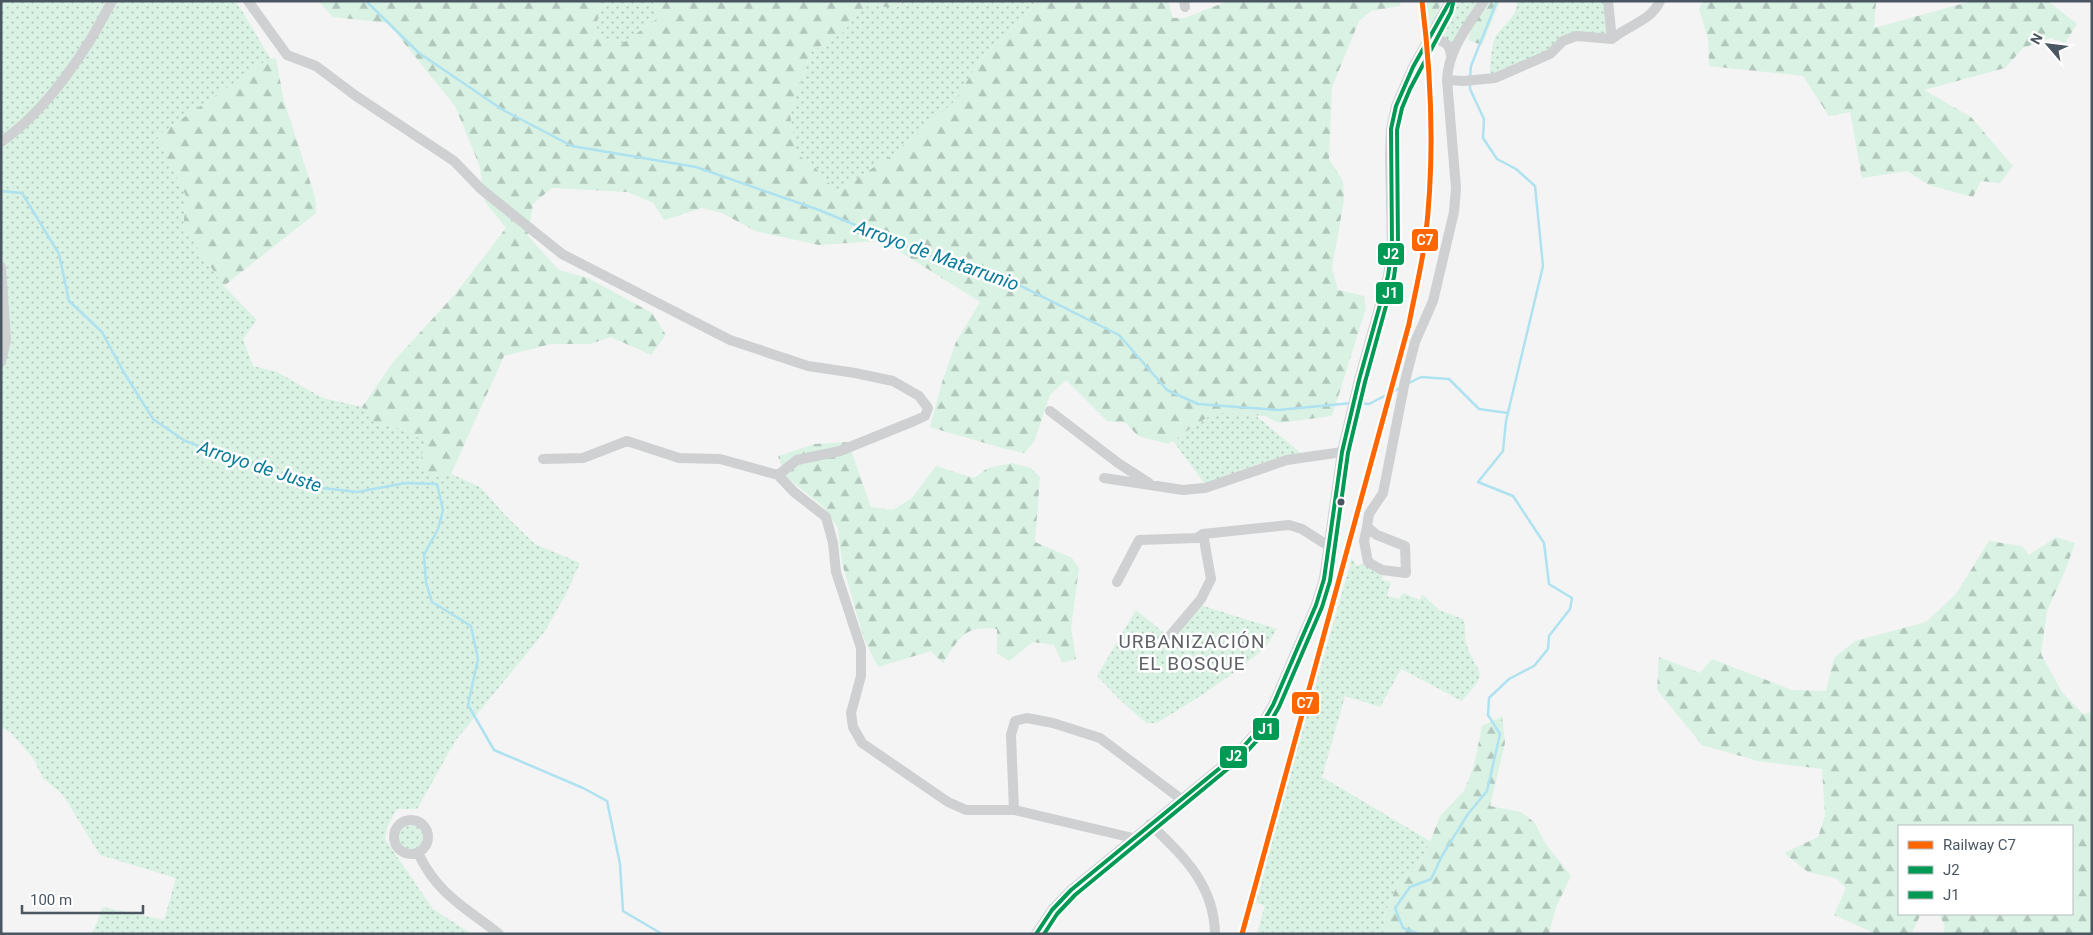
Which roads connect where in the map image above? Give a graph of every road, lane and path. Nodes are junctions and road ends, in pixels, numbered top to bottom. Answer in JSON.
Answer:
{"nodes":[{"id":1,"x":112,"y":1,"type":"edge"},
{"id":2,"x":248,"y":1,"type":"edge"},
{"id":3,"x":1484,"y":1,"type":"edge"},
{"id":4,"x":1608,"y":1,"type":"edge"},
{"id":5,"x":1660,"y":1,"type":"edge"},
{"id":6,"x":1447,"y":4,"type":"edge"},
{"id":7,"x":1428,"y":39,"type":"junction"},
{"id":8,"x":1612,"y":39,"type":"junction"},
{"id":9,"x":1451,"y":56,"type":"junction"},
{"id":10,"x":1446,"y":80,"type":"junction"},
{"id":11,"x":1,"y":142,"type":"edge"},
{"id":12,"x":1,"y":267,"type":"edge"},
{"id":13,"x":1,"y":362,"type":"edge"},
{"id":14,"x":1050,"y":411,"type":"dead end"},
{"id":15,"x":1342,"y":452,"type":"junction"},
{"id":16,"x":543,"y":459,"type":"dead end"},
{"id":17,"x":778,"y":475,"type":"junction"},
{"id":18,"x":1104,"y":478,"type":"dead end"},
{"id":19,"x":1154,"y":486,"type":"junction"},
{"id":20,"x":1367,"y":527,"type":"junction"},
{"id":21,"x":1203,"y":534,"type":"junction"},
{"id":22,"x":1330,"y":548,"type":"junction"},
{"id":23,"x":1117,"y":582,"type":"dead end"},
{"id":24,"x":1169,"y":637,"type":"dead end"},
{"id":25,"x":1181,"y":799,"type":"junction"},
{"id":26,"x":1014,"y":810,"type":"junction"},
{"id":27,"x":1150,"y":824,"type":"junction"},
{"id":28,"x":1133,"y":838,"type":"junction"},
{"id":29,"x":418,"y":853,"type":"dead end"},
{"id":30,"x":499,"y":934,"type":"edge"},
{"id":31,"x":1036,"y":934,"type":"edge"},
{"id":32,"x":1215,"y":934,"type":"edge"}],
"edges":[{"from":1,"to":11,"type":"street"},
{"from":2,"to":17,"type":"street"},
{"from":3,"to":9,"type":"street"},
{"from":4,"to":8,"type":"street"},
{"from":5,"to":8,"type":"street"},
{"from":6,"to":7,"type":"street"},
{"from":7,"to":9,"type":"street"},
{"from":7,"to":15,"type":"street"},
{"from":8,"to":10,"type":"street"},
{"from":9,"to":10,"type":"street"},
{"from":10,"to":20,"type":"street"},
{"from":12,"to":13,"type":"street"},
{"from":14,"to":19,"type":"street"},
{"from":15,"to":19,"type":"street"},
{"from":15,"to":22,"type":"street"},
{"from":16,"to":17,"type":"street"},
{"from":17,"to":26,"type":"street"},
{"from":18,"to":19,"type":"street"},
{"from":20,"to":20,"type":"street"},
{"from":21,"to":22,"type":"street"},
{"from":21,"to":23,"type":"street"},
{"from":21,"to":24,"type":"street"},
{"from":22,"to":25,"type":"street"},
{"from":25,"to":26,"type":"street"},
{"from":25,"to":27,"type":"street"},
{"from":26,"to":28,"type":"street"},
{"from":27,"to":28,"type":"street"},
{"from":27,"to":32,"type":"street"},
{"from":28,"to":31,"type":"street"},
{"from":29,"to":30,"type":"street"}]}
